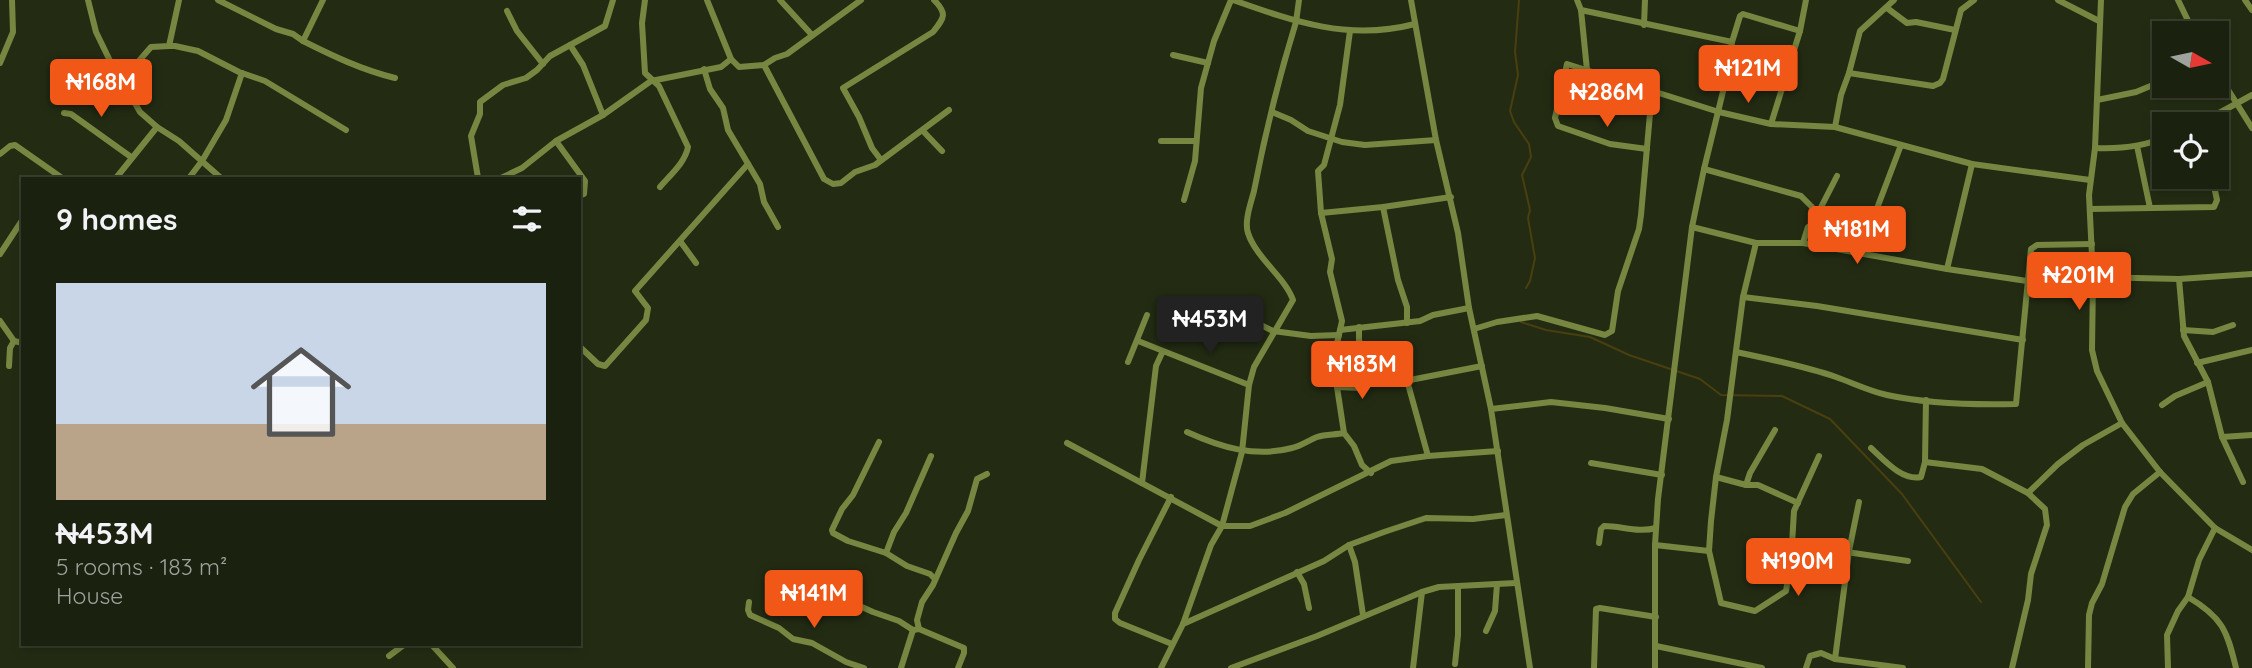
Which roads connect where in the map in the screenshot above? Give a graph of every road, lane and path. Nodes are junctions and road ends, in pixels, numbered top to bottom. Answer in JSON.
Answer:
{"nodes":[{"id":1,"x":12,"y":0,"type":"edge"},
{"id":2,"x":88,"y":0,"type":"edge"},
{"id":3,"x":179,"y":0,"type":"edge"},
{"id":4,"x":218,"y":0,"type":"edge"},
{"id":5,"x":323,"y":0,"type":"edge"},
{"id":6,"x":613,"y":0,"type":"edge"},
{"id":7,"x":645,"y":0,"type":"edge"},
{"id":8,"x":707,"y":0,"type":"edge"},
{"id":9,"x":792,"y":0,"type":"edge"},
{"id":10,"x":860,"y":0,"type":"edge"},
{"id":11,"x":934,"y":0,"type":"edge"},
{"id":12,"x":1232,"y":0,"type":"edge"},
{"id":13,"x":1299,"y":0,"type":"edge"},
{"id":14,"x":1411,"y":0,"type":"edge"},
{"id":15,"x":1577,"y":0,"type":"edge"},
{"id":16,"x":1645,"y":0,"type":"edge"},
{"id":17,"x":1806,"y":0,"type":"edge"},
{"id":18,"x":1894,"y":0,"type":"edge"},
{"id":19,"x":1974,"y":0,"type":"edge"},
{"id":20,"x":2058,"y":0,"type":"edge"},
{"id":21,"x":2101,"y":0,"type":"edge"},
{"id":22,"x":2178,"y":0,"type":"edge"},
{"id":23,"x":2245,"y":0,"type":"edge"},
{"id":24,"x":782,"y":2,"type":"edge"},
{"id":25,"x":1887,"y":8,"type":"junction"},
{"id":26,"x":1581,"y":10,"type":"junction"},
{"id":27,"x":2252,"y":10,"type":"edge"},
{"id":28,"x":507,"y":11,"type":"dead end"},
{"id":29,"x":2099,"y":21,"type":"junction"},
{"id":30,"x":2188,"y":21,"type":"edge"},
{"id":31,"x":1296,"y":22,"type":"junction"},
{"id":32,"x":1415,"y":24,"type":"junction"},
{"id":33,"x":1644,"y":25,"type":"junction"},
{"id":34,"x":1955,"y":30,"type":"junction"},
{"id":35,"x":1350,"y":31,"type":"junction"},
{"id":36,"x":1800,"y":31,"type":"junction"},
{"id":37,"x":812,"y":35,"type":"junction"},
{"id":38,"x":303,"y":41,"type":"junction"},
{"id":39,"x":1732,"y":42,"type":"junction"},
{"id":40,"x":570,"y":45,"type":"junction"},
{"id":41,"x":169,"y":46,"type":"junction"},
{"id":42,"x":1173,"y":55,"type":"dead end"},
{"id":43,"x":731,"y":59,"type":"junction"},
{"id":44,"x":0,"y":63,"type":"edge"},
{"id":45,"x":1208,"y":63,"type":"junction"},
{"id":46,"x":543,"y":64,"type":"junction"},
{"id":47,"x":764,"y":65,"type":"junction"},
{"id":48,"x":704,"y":69,"type":"junction"},
{"id":49,"x":1587,"y":70,"type":"junction"},
{"id":50,"x":242,"y":73,"type":"junction"},
{"id":51,"x":1849,"y":73,"type":"junction"},
{"id":52,"x":125,"y":77,"type":"junction"},
{"id":53,"x":395,"y":78,"type":"dead end"},
{"id":54,"x":651,"y":81,"type":"junction"},
{"id":55,"x":2152,"y":85,"type":"edge"},
{"id":56,"x":1652,"y":91,"type":"junction"},
{"id":57,"x":2230,"y":93,"type":"edge"},
{"id":58,"x":2252,"y":95,"type":"edge"},
{"id":59,"x":2097,"y":100,"type":"junction"},
{"id":60,"x":2236,"y":102,"type":"junction"},
{"id":61,"x":950,"y":110,"type":"dead end"},
{"id":62,"x":1272,"y":112,"type":"junction"},
{"id":63,"x":1719,"y":112,"type":"junction"},
{"id":64,"x":2219,"y":112,"type":"edge"},
{"id":65,"x":64,"y":113,"type":"dead end"},
{"id":66,"x":603,"y":115,"type":"junction"},
{"id":67,"x":1771,"y":124,"type":"junction"},
{"id":68,"x":157,"y":127,"type":"junction"},
{"id":69,"x":1835,"y":128,"type":"junction"},
{"id":70,"x":2252,"y":128,"type":"edge"},
{"id":71,"x":346,"y":130,"type":"dead end"},
{"id":72,"x":923,"y":131,"type":"junction"},
{"id":73,"x":1332,"y":139,"type":"junction"},
{"id":74,"x":1436,"y":140,"type":"junction"},
{"id":75,"x":556,"y":141,"type":"junction"},
{"id":76,"x":1161,"y":141,"type":"dead end"},
{"id":77,"x":1196,"y":141,"type":"junction"},
{"id":78,"x":2152,"y":143,"type":"edge"},
{"id":79,"x":1901,"y":145,"type":"junction"},
{"id":80,"x":2137,"y":145,"type":"junction"},
{"id":81,"x":2095,"y":148,"type":"junction"},
{"id":82,"x":1647,"y":149,"type":"junction"},
{"id":83,"x":942,"y":150,"type":"dead end"},
{"id":84,"x":0,"y":154,"type":"edge"},
{"id":85,"x":131,"y":157,"type":"junction"},
{"id":86,"x":881,"y":160,"type":"junction"},
{"id":87,"x":202,"y":161,"type":"junction"},
{"id":88,"x":748,"y":164,"type":"junction"},
{"id":89,"x":1972,"y":164,"type":"junction"},
{"id":90,"x":1704,"y":169,"type":"junction"},
{"id":91,"x":53,"y":176,"type":"edge"},
{"id":92,"x":1837,"y":176,"type":"dead end"},
{"id":93,"x":117,"y":177,"type":"edge"},
{"id":94,"x":190,"y":177,"type":"edge"},
{"id":95,"x":220,"y":177,"type":"edge"},
{"id":96,"x":478,"y":177,"type":"edge"},
{"id":97,"x":503,"y":177,"type":"edge"},
{"id":98,"x":2090,"y":180,"type":"junction"},
{"id":99,"x":660,"y":187,"type":"dead end"},
{"id":100,"x":2215,"y":189,"type":"edge"},
{"id":101,"x":581,"y":195,"type":"edge"},
{"id":102,"x":1451,"y":197,"type":"junction"},
{"id":103,"x":1184,"y":200,"type":"dead end"},
{"id":104,"x":1383,"y":208,"type":"junction"},
{"id":105,"x":2150,"y":208,"type":"junction"},
{"id":106,"x":2090,"y":209,"type":"junction"},
{"id":107,"x":1321,"y":213,"type":"junction"},
{"id":108,"x":1819,"y":216,"type":"junction"},
{"id":109,"x":21,"y":222,"type":"edge"},
{"id":110,"x":778,"y":227,"type":"dead end"},
{"id":111,"x":1692,"y":227,"type":"junction"},
{"id":112,"x":680,"y":241,"type":"junction"},
{"id":113,"x":1756,"y":243,"type":"junction"},
{"id":114,"x":1803,"y":243,"type":"junction"},
{"id":115,"x":2092,"y":244,"type":"junction"},
{"id":116,"x":1829,"y":247,"type":"junction"},
{"id":117,"x":0,"y":254,"type":"edge"},
{"id":118,"x":1867,"y":254,"type":"junction"},
{"id":119,"x":696,"y":263,"type":"dead end"},
{"id":120,"x":1947,"y":269,"type":"junction"},
{"id":121,"x":2252,"y":275,"type":"edge"},
{"id":122,"x":2093,"y":277,"type":"junction"},
{"id":123,"x":2179,"y":279,"type":"junction"},
{"id":124,"x":2027,"y":281,"type":"junction"},
{"id":125,"x":1743,"y":297,"type":"junction"},
{"id":126,"x":1219,"y":304,"type":"dead end"},
{"id":127,"x":1469,"y":308,"type":"junction"},
{"id":128,"x":1147,"y":315,"type":"dead end"},
{"id":129,"x":0,"y":321,"type":"edge"},
{"id":130,"x":1407,"y":323,"type":"junction"},
{"id":131,"x":2233,"y":325,"type":"dead end"},
{"id":132,"x":1359,"y":327,"type":"junction"},
{"id":133,"x":1474,"y":329,"type":"junction"},
{"id":134,"x":2183,"y":330,"type":"junction"},
{"id":135,"x":1273,"y":331,"type":"junction"},
{"id":136,"x":1342,"y":331,"type":"junction"},
{"id":137,"x":2023,"y":340,"type":"junction"},
{"id":138,"x":14,"y":341,"type":"junction"},
{"id":139,"x":1138,"y":341,"type":"junction"},
{"id":140,"x":21,"y":343,"type":"edge"},
{"id":141,"x":581,"y":348,"type":"edge"},
{"id":142,"x":2252,"y":350,"type":"edge"},
{"id":143,"x":1736,"y":352,"type":"junction"},
{"id":144,"x":1162,"y":353,"type":"junction"},
{"id":145,"x":1128,"y":362,"type":"dead end"},
{"id":146,"x":2197,"y":363,"type":"junction"},
{"id":147,"x":9,"y":366,"type":"dead end"},
{"id":148,"x":1482,"y":366,"type":"junction"},
{"id":149,"x":1378,"y":379,"type":"junction"},
{"id":150,"x":1405,"y":381,"type":"junction"},
{"id":151,"x":2208,"y":382,"type":"junction"},
{"id":152,"x":1249,"y":385,"type":"junction"},
{"id":153,"x":1338,"y":387,"type":"junction"},
{"id":154,"x":1926,"y":400,"type":"junction"},
{"id":155,"x":2162,"y":405,"type":"dead end"},
{"id":156,"x":1491,"y":410,"type":"junction"},
{"id":157,"x":1669,"y":419,"type":"junction"},
{"id":158,"x":2123,"y":423,"type":"junction"},
{"id":159,"x":1775,"y":430,"type":"dead end"},
{"id":160,"x":1187,"y":432,"type":"dead end"},
{"id":161,"x":1344,"y":433,"type":"junction"},
{"id":162,"x":2252,"y":435,"type":"edge"},
{"id":163,"x":2222,"y":437,"type":"junction"},
{"id":164,"x":879,"y":442,"type":"dead end"},
{"id":165,"x":1066,"y":443,"type":"dead end"},
{"id":166,"x":1871,"y":447,"type":"dead end"},
{"id":167,"x":1498,"y":451,"type":"junction"},
{"id":168,"x":1242,"y":452,"type":"junction"},
{"id":169,"x":931,"y":456,"type":"dead end"},
{"id":170,"x":1428,"y":456,"type":"junction"},
{"id":171,"x":1819,"y":456,"type":"dead end"},
{"id":172,"x":1924,"y":462,"type":"junction"},
{"id":173,"x":1591,"y":463,"type":"dead end"},
{"id":174,"x":2160,"y":472,"type":"junction"},
{"id":175,"x":1371,"y":473,"type":"junction"},
{"id":176,"x":987,"y":474,"type":"dead end"},
{"id":177,"x":1662,"y":475,"type":"junction"},
{"id":178,"x":1716,"y":477,"type":"junction"},
{"id":179,"x":2243,"y":482,"type":"dead end"},
{"id":180,"x":1142,"y":483,"type":"junction"},
{"id":181,"x":1746,"y":485,"type":"junction"},
{"id":182,"x":2028,"y":493,"type":"junction"},
{"id":183,"x":1171,"y":498,"type":"junction"},
{"id":184,"x":1859,"y":502,"type":"dead end"},
{"id":185,"x":1798,"y":503,"type":"junction"},
{"id":186,"x":1506,"y":515,"type":"junction"},
{"id":187,"x":1222,"y":526,"type":"junction"},
{"id":188,"x":1656,"y":528,"type":"junction"},
{"id":189,"x":2215,"y":528,"type":"junction"},
{"id":190,"x":1599,"y":543,"type":"dead end"},
{"id":191,"x":1793,"y":544,"type":"junction"},
{"id":192,"x":1349,"y":545,"type":"junction"},
{"id":193,"x":1655,"y":545,"type":"junction"},
{"id":194,"x":2252,"y":550,"type":"edge"},
{"id":195,"x":1709,"y":551,"type":"junction"},
{"id":196,"x":1849,"y":551,"type":"junction"},
{"id":197,"x":886,"y":553,"type":"junction"},
{"id":198,"x":1908,"y":561,"type":"dead end"},
{"id":199,"x":1297,"y":572,"type":"junction"},
{"id":200,"x":934,"y":578,"type":"junction"},
{"id":201,"x":1517,"y":583,"type":"junction"},
{"id":202,"x":1497,"y":584,"type":"junction"},
{"id":203,"x":813,"y":585,"type":"dead end"},
{"id":204,"x":1458,"y":587,"type":"junction"},
{"id":205,"x":1422,"y":592,"type":"junction"},
{"id":206,"x":2188,"y":597,"type":"junction"},
{"id":207,"x":749,"y":602,"type":"dead end"},
{"id":208,"x":1309,"y":608,"type":"dead end"},
{"id":209,"x":1363,"y":615,"type":"junction"},
{"id":210,"x":1656,"y":617,"type":"junction"},
{"id":211,"x":1183,"y":624,"type":"junction"},
{"id":212,"x":916,"y":629,"type":"junction"},
{"id":213,"x":1486,"y":631,"type":"dead end"},
{"id":214,"x":1172,"y":643,"type":"junction"},
{"id":215,"x":402,"y":646,"type":"edge"},
{"id":216,"x":433,"y":646,"type":"edge"},
{"id":217,"x":1656,"y":646,"type":"junction"},
{"id":218,"x":389,"y":656,"type":"dead end"},
{"id":219,"x":1835,"y":659,"type":"junction"},
{"id":220,"x":1455,"y":664,"type":"dead end"},
{"id":221,"x":1737,"y":665,"type":"edge"},
{"id":222,"x":453,"y":668,"type":"edge"},
{"id":223,"x":864,"y":668,"type":"edge"},
{"id":224,"x":901,"y":668,"type":"edge"},
{"id":225,"x":958,"y":668,"type":"edge"},
{"id":226,"x":1161,"y":668,"type":"edge"},
{"id":227,"x":1231,"y":668,"type":"edge"},
{"id":228,"x":1413,"y":668,"type":"edge"},
{"id":229,"x":1530,"y":668,"type":"edge"},
{"id":230,"x":1594,"y":668,"type":"edge"},
{"id":231,"x":1655,"y":668,"type":"edge"},
{"id":232,"x":1762,"y":668,"type":"edge"},
{"id":233,"x":1806,"y":668,"type":"edge"},
{"id":234,"x":1903,"y":668,"type":"edge"},
{"id":235,"x":2011,"y":668,"type":"edge"},
{"id":236,"x":2088,"y":668,"type":"edge"},
{"id":237,"x":2168,"y":668,"type":"edge"},
{"id":238,"x":2236,"y":668,"type":"edge"}],
"edges":[{"from":1,"to":44,"type":"street"},
{"from":2,"to":52,"type":"street"},
{"from":3,"to":41,"type":"street"},
{"from":4,"to":38,"type":"street"},
{"from":5,"to":38,"type":"street"},
{"from":6,"to":40,"type":"street"},
{"from":7,"to":54,"type":"street"},
{"from":8,"to":43,"type":"street"},
{"from":9,"to":24,"type":"street"},
{"from":10,"to":37,"type":"street"},
{"from":11,"to":86,"type":"street"},
{"from":12,"to":31,"type":"street"},
{"from":12,"to":45,"type":"street"},
{"from":13,"to":31,"type":"street"},
{"from":14,"to":32,"type":"street"},
{"from":15,"to":26,"type":"street"},
{"from":16,"to":33,"type":"street"},
{"from":17,"to":36,"type":"street"},
{"from":18,"to":25,"type":"street"},
{"from":19,"to":34,"type":"street"},
{"from":20,"to":29,"type":"street"},
{"from":21,"to":29,"type":"street"},
{"from":22,"to":30,"type":"street"},
{"from":23,"to":27,"type":"street"},
{"from":24,"to":37,"type":"street"},
{"from":25,"to":34,"type":"street"},
{"from":25,"to":51,"type":"street"},
{"from":26,"to":33,"type":"street"},
{"from":26,"to":49,"type":"street"},
{"from":28,"to":46,"type":"street"},
{"from":29,"to":59,"type":"street"},
{"from":31,"to":35,"type":"street"},
{"from":31,"to":62,"type":"street"},
{"from":32,"to":35,"type":"street"},
{"from":32,"to":74,"type":"street"},
{"from":33,"to":39,"type":"street"},
{"from":34,"to":51,"type":"street"},
{"from":35,"to":73,"type":"street"},
{"from":36,"to":39,"type":"street"},
{"from":36,"to":67,"type":"street"},
{"from":37,"to":47,"type":"street"},
{"from":38,"to":53,"type":"street"},
{"from":39,"to":63,"type":"street"},
{"from":40,"to":46,"type":"street"},
{"from":40,"to":66,"type":"street"},
{"from":41,"to":50,"type":"street"},
{"from":41,"to":52,"type":"street"},
{"from":42,"to":45,"type":"street"},
{"from":43,"to":47,"type":"street"},
{"from":43,"to":48,"type":"street"},
{"from":45,"to":77,"type":"street"},
{"from":46,"to":96,"type":"street"},
{"from":47,"to":86,"type":"street"},
{"from":48,"to":54,"type":"street"},
{"from":48,"to":88,"type":"street"},
{"from":49,"to":56,"type":"street"},
{"from":49,"to":82,"type":"street"},
{"from":50,"to":71,"type":"street"},
{"from":50,"to":87,"type":"street"},
{"from":51,"to":69,"type":"street"},
{"from":52,"to":68,"type":"street"},
{"from":54,"to":66,"type":"street"},
{"from":54,"to":99,"type":"street"},
{"from":55,"to":59,"type":"street"},
{"from":56,"to":63,"type":"street"},
{"from":56,"to":82,"type":"street"},
{"from":57,"to":60,"type":"street"},
{"from":58,"to":60,"type":"street"},
{"from":59,"to":81,"type":"street"},
{"from":60,"to":64,"type":"street"},
{"from":60,"to":70,"type":"street"},
{"from":61,"to":72,"type":"street"},
{"from":62,"to":73,"type":"street"},
{"from":62,"to":135,"type":"street"},
{"from":63,"to":67,"type":"street"},
{"from":63,"to":90,"type":"street"},
{"from":65,"to":85,"type":"street"},
{"from":66,"to":75,"type":"street"},
{"from":67,"to":69,"type":"street"},
{"from":68,"to":85,"type":"street"},
{"from":68,"to":87,"type":"street"},
{"from":69,"to":79,"type":"street"},
{"from":72,"to":83,"type":"street"},
{"from":72,"to":86,"type":"street"},
{"from":73,"to":74,"type":"street"},
{"from":73,"to":107,"type":"street"},
{"from":74,"to":102,"type":"street"},
{"from":75,"to":97,"type":"street"},
{"from":75,"to":101,"type":"street"},
{"from":76,"to":77,"type":"street"},
{"from":77,"to":103,"type":"street"},
{"from":78,"to":80,"type":"street"},
{"from":79,"to":89,"type":"street"},
{"from":79,"to":118,"type":"street"},
{"from":80,"to":81,"type":"street"},
{"from":80,"to":105,"type":"street"},
{"from":81,"to":98,"type":"street"},
{"from":82,"to":133,"type":"street"},
{"from":84,"to":91,"type":"street"},
{"from":85,"to":93,"type":"street"},
{"from":87,"to":94,"type":"street"},
{"from":87,"to":95,"type":"street"},
{"from":88,"to":110,"type":"street"},
{"from":88,"to":112,"type":"street"},
{"from":89,"to":98,"type":"street"},
{"from":89,"to":120,"type":"street"},
{"from":90,"to":108,"type":"street"},
{"from":90,"to":111,"type":"street"},
{"from":92,"to":108,"type":"street"},
{"from":98,"to":106,"type":"street"},
{"from":100,"to":105,"type":"street"},
{"from":102,"to":104,"type":"street"},
{"from":102,"to":127,"type":"street"},
{"from":104,"to":107,"type":"street"},
{"from":104,"to":130,"type":"street"},
{"from":105,"to":106,"type":"street"},
{"from":106,"to":115,"type":"street"},
{"from":107,"to":136,"type":"street"},
{"from":108,"to":114,"type":"street"},
{"from":108,"to":116,"type":"street"},
{"from":109,"to":117,"type":"street"},
{"from":111,"to":113,"type":"street"},
{"from":111,"to":157,"type":"street"},
{"from":112,"to":119,"type":"street"},
{"from":112,"to":141,"type":"street"},
{"from":113,"to":114,"type":"street"},
{"from":113,"to":125,"type":"street"},
{"from":114,"to":116,"type":"street"},
{"from":115,"to":122,"type":"street"},
{"from":115,"to":124,"type":"street"},
{"from":116,"to":118,"type":"street"},
{"from":118,"to":120,"type":"street"},
{"from":120,"to":124,"type":"street"},
{"from":121,"to":123,"type":"street"},
{"from":122,"to":123,"type":"street"},
{"from":122,"to":158,"type":"street"},
{"from":123,"to":134,"type":"street"},
{"from":124,"to":137,"type":"street"},
{"from":125,"to":137,"type":"street"},
{"from":125,"to":143,"type":"street"},
{"from":126,"to":135,"type":"street"},
{"from":127,"to":130,"type":"street"},
{"from":127,"to":133,"type":"street"},
{"from":128,"to":139,"type":"street"},
{"from":129,"to":138,"type":"street"},
{"from":130,"to":132,"type":"street"},
{"from":131,"to":134,"type":"street"},
{"from":132,"to":136,"type":"street"},
{"from":132,"to":149,"type":"street"},
{"from":133,"to":148,"type":"street"},
{"from":134,"to":146,"type":"street"},
{"from":135,"to":136,"type":"street"},
{"from":135,"to":152,"type":"street"},
{"from":136,"to":153,"type":"street"},
{"from":137,"to":154,"type":"street"},
{"from":138,"to":140,"type":"street"},
{"from":138,"to":147,"type":"street"},
{"from":139,"to":144,"type":"street"},
{"from":139,"to":145,"type":"street"},
{"from":142,"to":146,"type":"street"},
{"from":143,"to":154,"type":"street"},
{"from":143,"to":178,"type":"street"},
{"from":144,"to":152,"type":"street"},
{"from":144,"to":180,"type":"street"},
{"from":146,"to":151,"type":"street"},
{"from":148,"to":150,"type":"street"},
{"from":148,"to":156,"type":"street"},
{"from":149,"to":150,"type":"street"},
{"from":149,"to":153,"type":"street"},
{"from":150,"to":170,"type":"street"},
{"from":151,"to":155,"type":"street"},
{"from":151,"to":163,"type":"street"},
{"from":152,"to":168,"type":"street"},
{"from":153,"to":161,"type":"street"},
{"from":154,"to":172,"type":"street"},
{"from":156,"to":157,"type":"street"},
{"from":156,"to":167,"type":"street"},
{"from":157,"to":177,"type":"street"},
{"from":158,"to":174,"type":"street"},
{"from":158,"to":182,"type":"street"},
{"from":159,"to":181,"type":"street"},
{"from":160,"to":168,"type":"street"},
{"from":161,"to":168,"type":"street"},
{"from":161,"to":175,"type":"street"},
{"from":162,"to":163,"type":"street"},
{"from":163,"to":179,"type":"street"},
{"from":164,"to":197,"type":"street"},
{"from":165,"to":180,"type":"street"},
{"from":166,"to":172,"type":"street"},
{"from":167,"to":170,"type":"street"},
{"from":167,"to":186,"type":"street"},
{"from":168,"to":187,"type":"street"},
{"from":169,"to":197,"type":"street"},
{"from":170,"to":175,"type":"street"},
{"from":171,"to":185,"type":"street"},
{"from":172,"to":182,"type":"street"},
{"from":173,"to":177,"type":"street"},
{"from":174,"to":189,"type":"street"},
{"from":174,"to":236,"type":"street"},
{"from":175,"to":187,"type":"street"},
{"from":176,"to":200,"type":"street"},
{"from":177,"to":188,"type":"street"},
{"from":178,"to":181,"type":"street"},
{"from":178,"to":195,"type":"street"},
{"from":180,"to":183,"type":"street"},
{"from":181,"to":185,"type":"street"},
{"from":182,"to":235,"type":"street"},
{"from":183,"to":187,"type":"street"},
{"from":183,"to":214,"type":"street"},
{"from":184,"to":196,"type":"street"},
{"from":185,"to":191,"type":"street"},
{"from":186,"to":192,"type":"street"},
{"from":186,"to":201,"type":"street"},
{"from":187,"to":211,"type":"street"},
{"from":188,"to":190,"type":"street"},
{"from":188,"to":193,"type":"street"},
{"from":189,"to":194,"type":"street"},
{"from":189,"to":206,"type":"street"},
{"from":191,"to":195,"type":"street"},
{"from":191,"to":196,"type":"street"},
{"from":192,"to":199,"type":"street"},
{"from":192,"to":209,"type":"street"},
{"from":193,"to":195,"type":"street"},
{"from":193,"to":210,"type":"street"},
{"from":196,"to":198,"type":"street"},
{"from":196,"to":219,"type":"street"},
{"from":197,"to":200,"type":"street"},
{"from":199,"to":208,"type":"street"},
{"from":199,"to":211,"type":"street"},
{"from":200,"to":212,"type":"street"},
{"from":201,"to":202,"type":"street"},
{"from":201,"to":229,"type":"street"},
{"from":202,"to":204,"type":"street"},
{"from":202,"to":213,"type":"street"},
{"from":203,"to":212,"type":"street"},
{"from":204,"to":205,"type":"street"},
{"from":204,"to":220,"type":"street"},
{"from":205,"to":209,"type":"street"},
{"from":205,"to":228,"type":"street"},
{"from":206,"to":237,"type":"street"},
{"from":206,"to":238,"type":"street"},
{"from":207,"to":223,"type":"street"},
{"from":209,"to":227,"type":"street"},
{"from":210,"to":217,"type":"street"},
{"from":210,"to":230,"type":"street"},
{"from":211,"to":214,"type":"street"},
{"from":212,"to":224,"type":"street"},
{"from":212,"to":225,"type":"street"},
{"from":214,"to":226,"type":"street"},
{"from":215,"to":218,"type":"street"},
{"from":216,"to":222,"type":"street"},
{"from":217,"to":221,"type":"street"},
{"from":217,"to":231,"type":"street"},
{"from":219,"to":233,"type":"street"},
{"from":219,"to":234,"type":"street"},
{"from":221,"to":232,"type":"street"}]}
